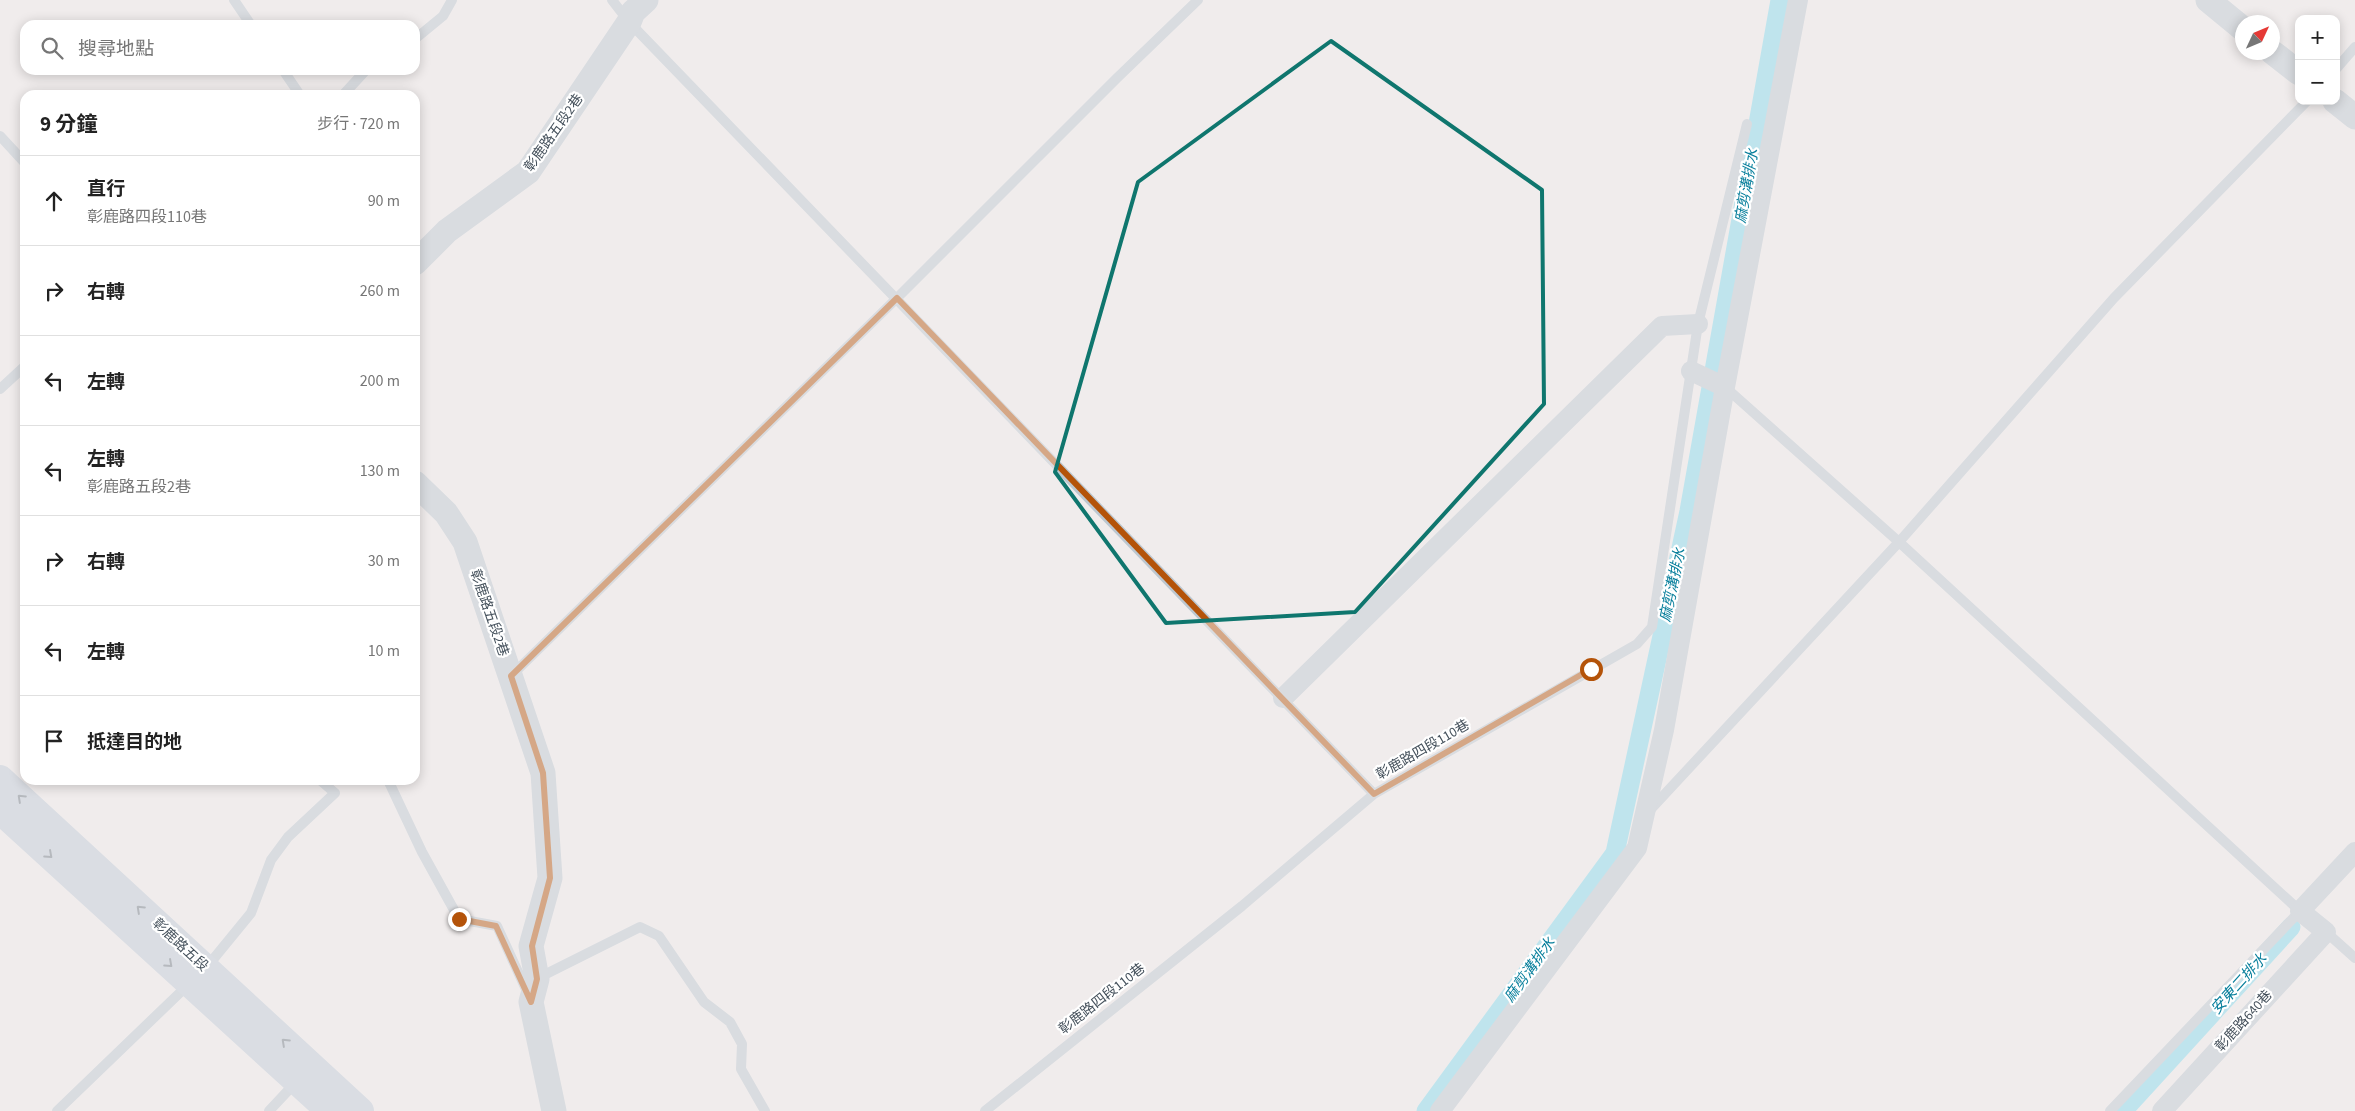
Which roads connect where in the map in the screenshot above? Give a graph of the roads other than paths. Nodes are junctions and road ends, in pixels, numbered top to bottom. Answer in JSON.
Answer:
{"nodes":[{"id":1,"x":234,"y":0,"type":"edge"},
{"id":2,"x":452,"y":0,"type":"edge"},
{"id":3,"x":612,"y":0,"type":"edge"},
{"id":4,"x":646,"y":0,"type":"edge"},
{"id":5,"x":1198,"y":0,"type":"edge"},
{"id":6,"x":1798,"y":0,"type":"edge"},
{"id":7,"x":2208,"y":0,"type":"edge"},
{"id":8,"x":248,"y":20,"type":"edge"},
{"id":9,"x":629,"y":22,"type":"junction"},
{"id":10,"x":2235,"y":22,"type":"edge"},
{"id":11,"x":420,"y":35,"type":"edge"},
{"id":12,"x":2355,"y":47,"type":"edge"},
{"id":13,"x":2280,"y":58,"type":"edge"},
{"id":14,"x":2340,"y":64,"type":"edge"},
{"id":15,"x":2295,"y":70,"type":"edge"},
{"id":16,"x":286,"y":75,"type":"edge"},
{"id":17,"x":361,"y":75,"type":"edge"},
{"id":18,"x":296,"y":90,"type":"edge"},
{"id":19,"x":348,"y":90,"type":"edge"},
{"id":20,"x":2303,"y":105,"type":"edge"},
{"id":21,"x":2340,"y":105,"type":"edge"},
{"id":22,"x":2355,"y":117,"type":"edge"},
{"id":23,"x":1747,"y":124,"type":"dead end"},
{"id":24,"x":0,"y":136,"type":"edge"},
{"id":25,"x":20,"y":158,"type":"edge"},
{"id":26,"x":420,"y":258,"type":"edge"},
{"id":27,"x":897,"y":298,"type":"junction"},
{"id":28,"x":1698,"y":324,"type":"junction"},
{"id":29,"x":20,"y":371,"type":"edge"},
{"id":30,"x":1690,"y":378,"type":"junction"},
{"id":31,"x":1725,"y":387,"type":"junction"},
{"id":32,"x":0,"y":389,"type":"edge"},
{"id":33,"x":420,"y":488,"type":"edge"},
{"id":34,"x":1899,"y":542,"type":"junction"},
{"id":35,"x":511,"y":676,"type":"junction"},
{"id":36,"x":1283,"y":698,"type":"junction"},
{"id":37,"x":0,"y":779,"type":"edge"},
{"id":38,"x":326,"y":785,"type":"edge"},
{"id":39,"x":390,"y":785,"type":"edge"},
{"id":40,"x":1374,"y":794,"type":"junction"},
{"id":41,"x":0,"y":810,"type":"edge"},
{"id":42,"x":1644,"y":817,"type":"junction"},
{"id":43,"x":2355,"y":852,"type":"edge"},
{"id":44,"x":2300,"y":912,"type":"junction"},
{"id":45,"x":2326,"y":932,"type":"junction"},
{"id":46,"x":2355,"y":958,"type":"edge"},
{"id":47,"x":198,"y":976,"type":"junction"},
{"id":48,"x":534,"y":990,"type":"junction"},
{"id":49,"x":305,"y":1074,"type":"junction"},
{"id":50,"x":56,"y":1111,"type":"edge"},
{"id":51,"x":269,"y":1111,"type":"edge"},
{"id":52,"x":330,"y":1111,"type":"edge"},
{"id":53,"x":360,"y":1111,"type":"edge"},
{"id":54,"x":554,"y":1111,"type":"edge"},
{"id":55,"x":765,"y":1111,"type":"edge"},
{"id":56,"x":984,"y":1111,"type":"edge"},
{"id":57,"x":1440,"y":1111,"type":"edge"},
{"id":58,"x":2110,"y":1111,"type":"edge"},
{"id":59,"x":2162,"y":1111,"type":"edge"}],
"edges":[{"from":1,"to":8,"type":"lane"},
{"from":2,"to":11,"type":"lane"},
{"from":3,"to":9,"type":"lane"},
{"from":4,"to":9,"type":"street","name":"彰鹿路五段2巷"},
{"from":5,"to":27,"type":"lane"},
{"from":6,"to":31,"type":"street"},
{"from":7,"to":10,"type":"street"},
{"from":9,"to":26,"type":"street","name":"彰鹿路五段2巷"},
{"from":9,"to":27,"type":"lane"},
{"from":12,"to":14,"type":"lane"},
{"from":13,"to":15,"type":"street"},
{"from":16,"to":18,"type":"lane"},
{"from":17,"to":19,"type":"lane"},
{"from":20,"to":34,"type":"lane"},
{"from":21,"to":22,"type":"street"},
{"from":23,"to":28,"type":"lane","name":"彰鹿路四段110巷"},
{"from":24,"to":25,"type":"lane"},
{"from":27,"to":35,"type":"lane"},
{"from":27,"to":36,"type":"lane"},
{"from":28,"to":30,"type":"lane","name":"彰鹿路四段110巷"},
{"from":28,"to":36,"type":"street"},
{"from":29,"to":32,"type":"lane"},
{"from":30,"to":31,"type":"street"},
{"from":30,"to":40,"type":"lane","name":"彰鹿路四段110巷"},
{"from":31,"to":34,"type":"lane"},
{"from":31,"to":42,"type":"street"},
{"from":33,"to":35,"type":"street","name":"彰鹿路五段2巷"},
{"from":34,"to":42,"type":"lane"},
{"from":34,"to":44,"type":"lane"},
{"from":35,"to":48,"type":"street","name":"彰鹿路五段2巷"},
{"from":36,"to":40,"type":"lane"},
{"from":47,"to":37,"type":"main road","name":"彰鹿路五段","one_way":true},
{"from":38,"to":47,"type":"lane"},
{"from":39,"to":48,"type":"lane"},
{"from":40,"to":56,"type":"lane","name":"彰鹿路四段110巷"},
{"from":41,"to":47,"type":"main road","name":"彰鹿路五段","one_way":true},
{"from":42,"to":57,"type":"street"},
{"from":43,"to":44,"type":"street"},
{"from":44,"to":45,"type":"street"},
{"from":44,"to":58,"type":"lane"},
{"from":45,"to":46,"type":"lane"},
{"from":45,"to":59,"type":"street","name":"彰鹿路640巷"},
{"from":47,"to":49,"type":"main road","name":"彰鹿路五段"},
{"from":47,"to":50,"type":"lane"},
{"from":48,"to":54,"type":"street","name":"彰鹿路五段2巷"},
{"from":48,"to":55,"type":"lane"},
{"from":49,"to":51,"type":"lane"},
{"from":49,"to":52,"type":"main road","name":"彰鹿路五段"},
{"from":49,"to":53,"type":"main road","name":"彰鹿路五段"}]}
